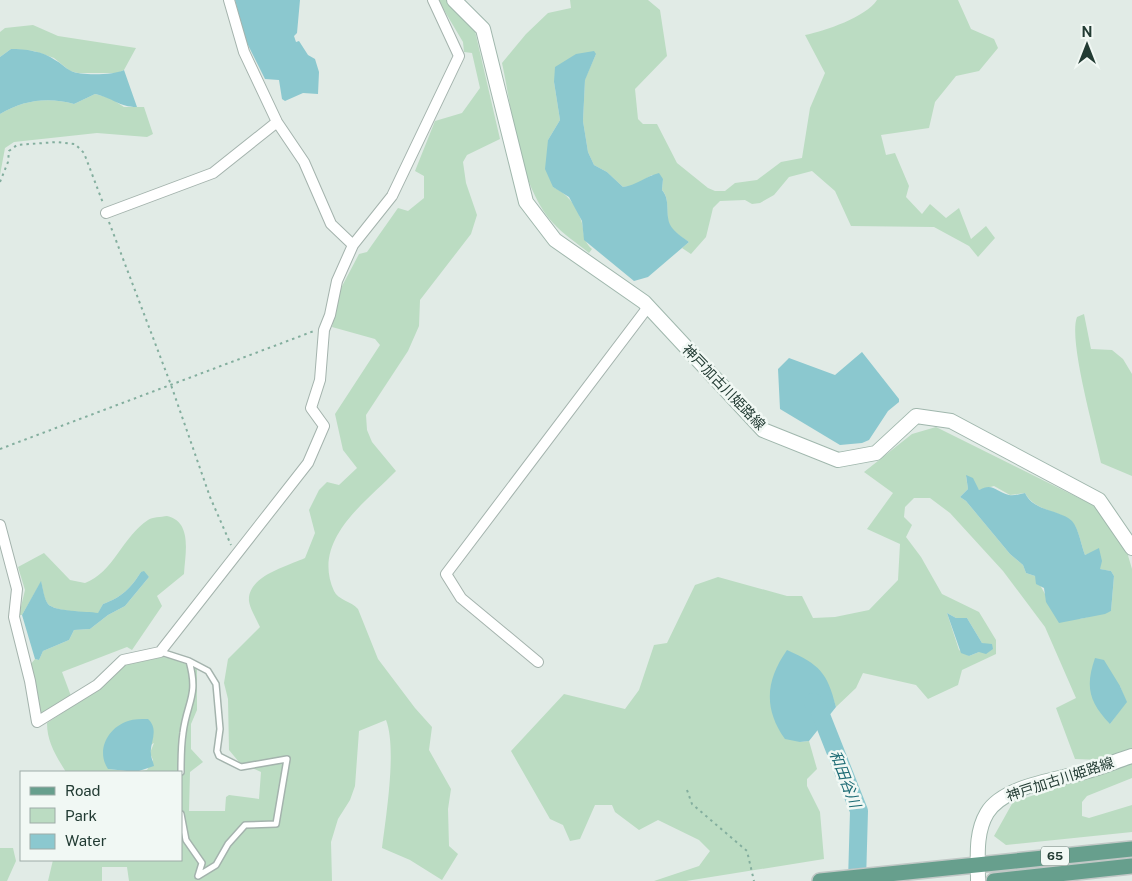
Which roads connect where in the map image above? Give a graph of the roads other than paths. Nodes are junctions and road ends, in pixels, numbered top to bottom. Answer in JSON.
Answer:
{"nodes":[{"id":1,"x":230,"y":0,"type":"edge"},
{"id":2,"x":433,"y":0,"type":"edge"},
{"id":3,"x":454,"y":0,"type":"edge"},
{"id":4,"x":277,"y":122,"type":"junction"},
{"id":5,"x":106,"y":213,"type":"road end"},
{"id":6,"x":353,"y":245,"type":"junction"},
{"id":7,"x":648,"y":307,"type":"junction"},
{"id":8,"x":0,"y":525,"type":"edge"},
{"id":9,"x":1132,"y":548,"type":"edge"},
{"id":10,"x":160,"y":652,"type":"junction"},
{"id":11,"x":189,"y":661,"type":"junction"},
{"id":12,"x":538,"y":662,"type":"dead end"},
{"id":13,"x":1132,"y":756,"type":"edge"},
{"id":14,"x":181,"y":771,"type":"edge"},
{"id":15,"x":182,"y":819,"type":"edge"},
{"id":16,"x":1132,"y":849,"type":"edge"},
{"id":17,"x":978,"y":864,"type":"junction"},
{"id":18,"x":1132,"y":866,"type":"edge"},
{"id":19,"x":820,"y":881,"type":"edge"},
{"id":20,"x":978,"y":881,"type":"edge"},
{"id":21,"x":994,"y":881,"type":"edge"}],
"edges":[{"from":1,"to":4,"type":"street"},
{"from":2,"to":6,"type":"street"},
{"from":3,"to":7,"type":"street","name":"神戸加古川姫路線"},
{"from":4,"to":5,"type":"street"},
{"from":4,"to":6,"type":"street"},
{"from":6,"to":10,"type":"street"},
{"from":7,"to":9,"type":"street","name":"神戸加古川姫路線"},
{"from":7,"to":12,"type":"street"},
{"from":8,"to":10,"type":"street"},
{"from":10,"to":11,"type":"lane"},
{"from":11,"to":14,"type":"lane"},
{"from":11,"to":15,"type":"lane"},
{"from":13,"to":17,"type":"street","name":"神戸加古川姫路線"},
{"from":16,"to":17,"type":"main road","number":"65"},
{"from":17,"to":19,"type":"main road","number":"65"},
{"from":17,"to":20,"type":"street","name":"神戸加古川姫路線"},
{"from":18,"to":21,"type":"main road","number":"65"}]}
